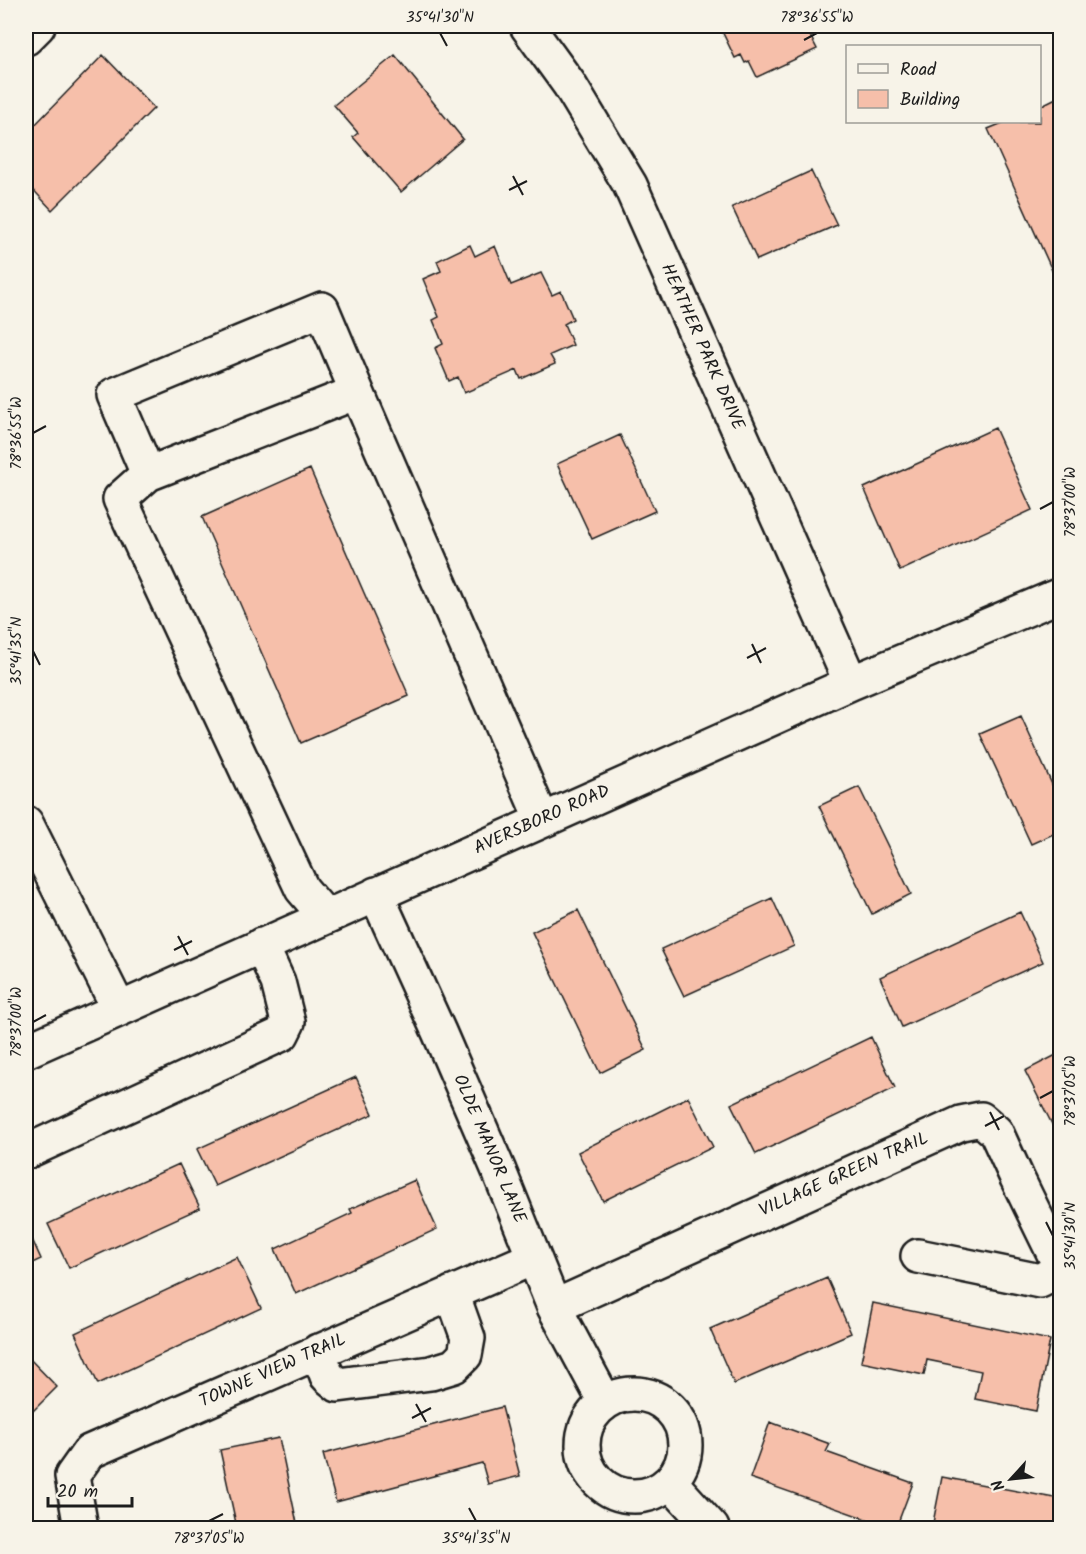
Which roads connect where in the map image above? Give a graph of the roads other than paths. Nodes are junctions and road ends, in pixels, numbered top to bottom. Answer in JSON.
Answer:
{"nodes":[{"id":1,"x":38,"y":26,"type":"edge"},
{"id":2,"x":527,"y":26,"type":"edge"},
{"id":3,"x":26,"y":38,"type":"edge"},
{"id":4,"x":357,"y":392,"type":"junction"},
{"id":5,"x":148,"y":474,"type":"junction"},
{"id":6,"x":1060,"y":595,"type":"edge"},
{"id":7,"x":851,"y":683,"type":"junction"},
{"id":8,"x":542,"y":820,"type":"junction"},
{"id":9,"x":26,"y":824,"type":"edge"},
{"id":10,"x":376,"y":894,"type":"junction"},
{"id":11,"x":326,"y":916,"type":"junction"},
{"id":12,"x":261,"y":945,"type":"junction"},
{"id":13,"x":119,"y":1009,"type":"junction"},
{"id":14,"x":26,"y":1051,"type":"edge"},
{"id":15,"x":26,"y":1152,"type":"edge"},
{"id":16,"x":918,"y":1256,"type":"dead end"},
{"id":17,"x":533,"y":1258,"type":"junction"},
{"id":18,"x":1060,"y":1268,"type":"edge"},
{"id":19,"x":452,"y":1293,"type":"junction"},
{"id":20,"x":554,"y":1307,"type":"junction"},
{"id":21,"x":318,"y":1352,"type":"junction"},
{"id":22,"x":605,"y":1402,"type":"junction"},
{"id":23,"x":670,"y":1482,"type":"junction"},
{"id":24,"x":81,"y":1528,"type":"edge"},
{"id":25,"x":712,"y":1528,"type":"edge"}],
"edges":[{"from":1,"to":3,"type":"street"},
{"from":2,"to":7,"type":"street","name":"HEATHER PARK DRIVE"},
{"from":4,"to":5,"type":"street"},
{"from":4,"to":5,"type":"street"},
{"from":4,"to":8,"type":"street"},
{"from":5,"to":11,"type":"street"},
{"from":6,"to":7,"type":"street","name":"AVERSBORO ROAD"},
{"from":7,"to":8,"type":"street","name":"AVERSBORO ROAD"},
{"from":8,"to":10,"type":"street","name":"AVERSBORO ROAD"},
{"from":9,"to":13,"type":"street"},
{"from":10,"to":11,"type":"street","name":"AVERSBORO ROAD"},
{"from":10,"to":17,"type":"street","name":"OLDE MANOR LANE"},
{"from":11,"to":12,"type":"street","name":"AVERSBORO ROAD"},
{"from":12,"to":13,"type":"street","name":"AVERSBORO ROAD"},
{"from":12,"to":15,"type":"street"},
{"from":13,"to":14,"type":"street","name":"AVERSBORO ROAD"},
{"from":16,"to":18,"type":"street"},
{"from":17,"to":19,"type":"street","name":"TOWNE VIEW TRAIL"},
{"from":17,"to":20,"type":"street","name":"OLDE MANOR LANE"},
{"from":18,"to":20,"type":"street","name":"VILLAGE GREEN TRAIL"},
{"from":19,"to":21,"type":"street","name":"TOWNE VIEW TRAIL"},
{"from":19,"to":21,"type":"street"},
{"from":20,"to":22,"type":"street","name":"OLDE MANOR LANE"},
{"from":21,"to":24,"type":"street","name":"TOWNE VIEW TRAIL"},
{"from":22,"to":23,"type":"street"},
{"from":22,"to":23,"type":"street"},
{"from":23,"to":25,"type":"street"}]}
